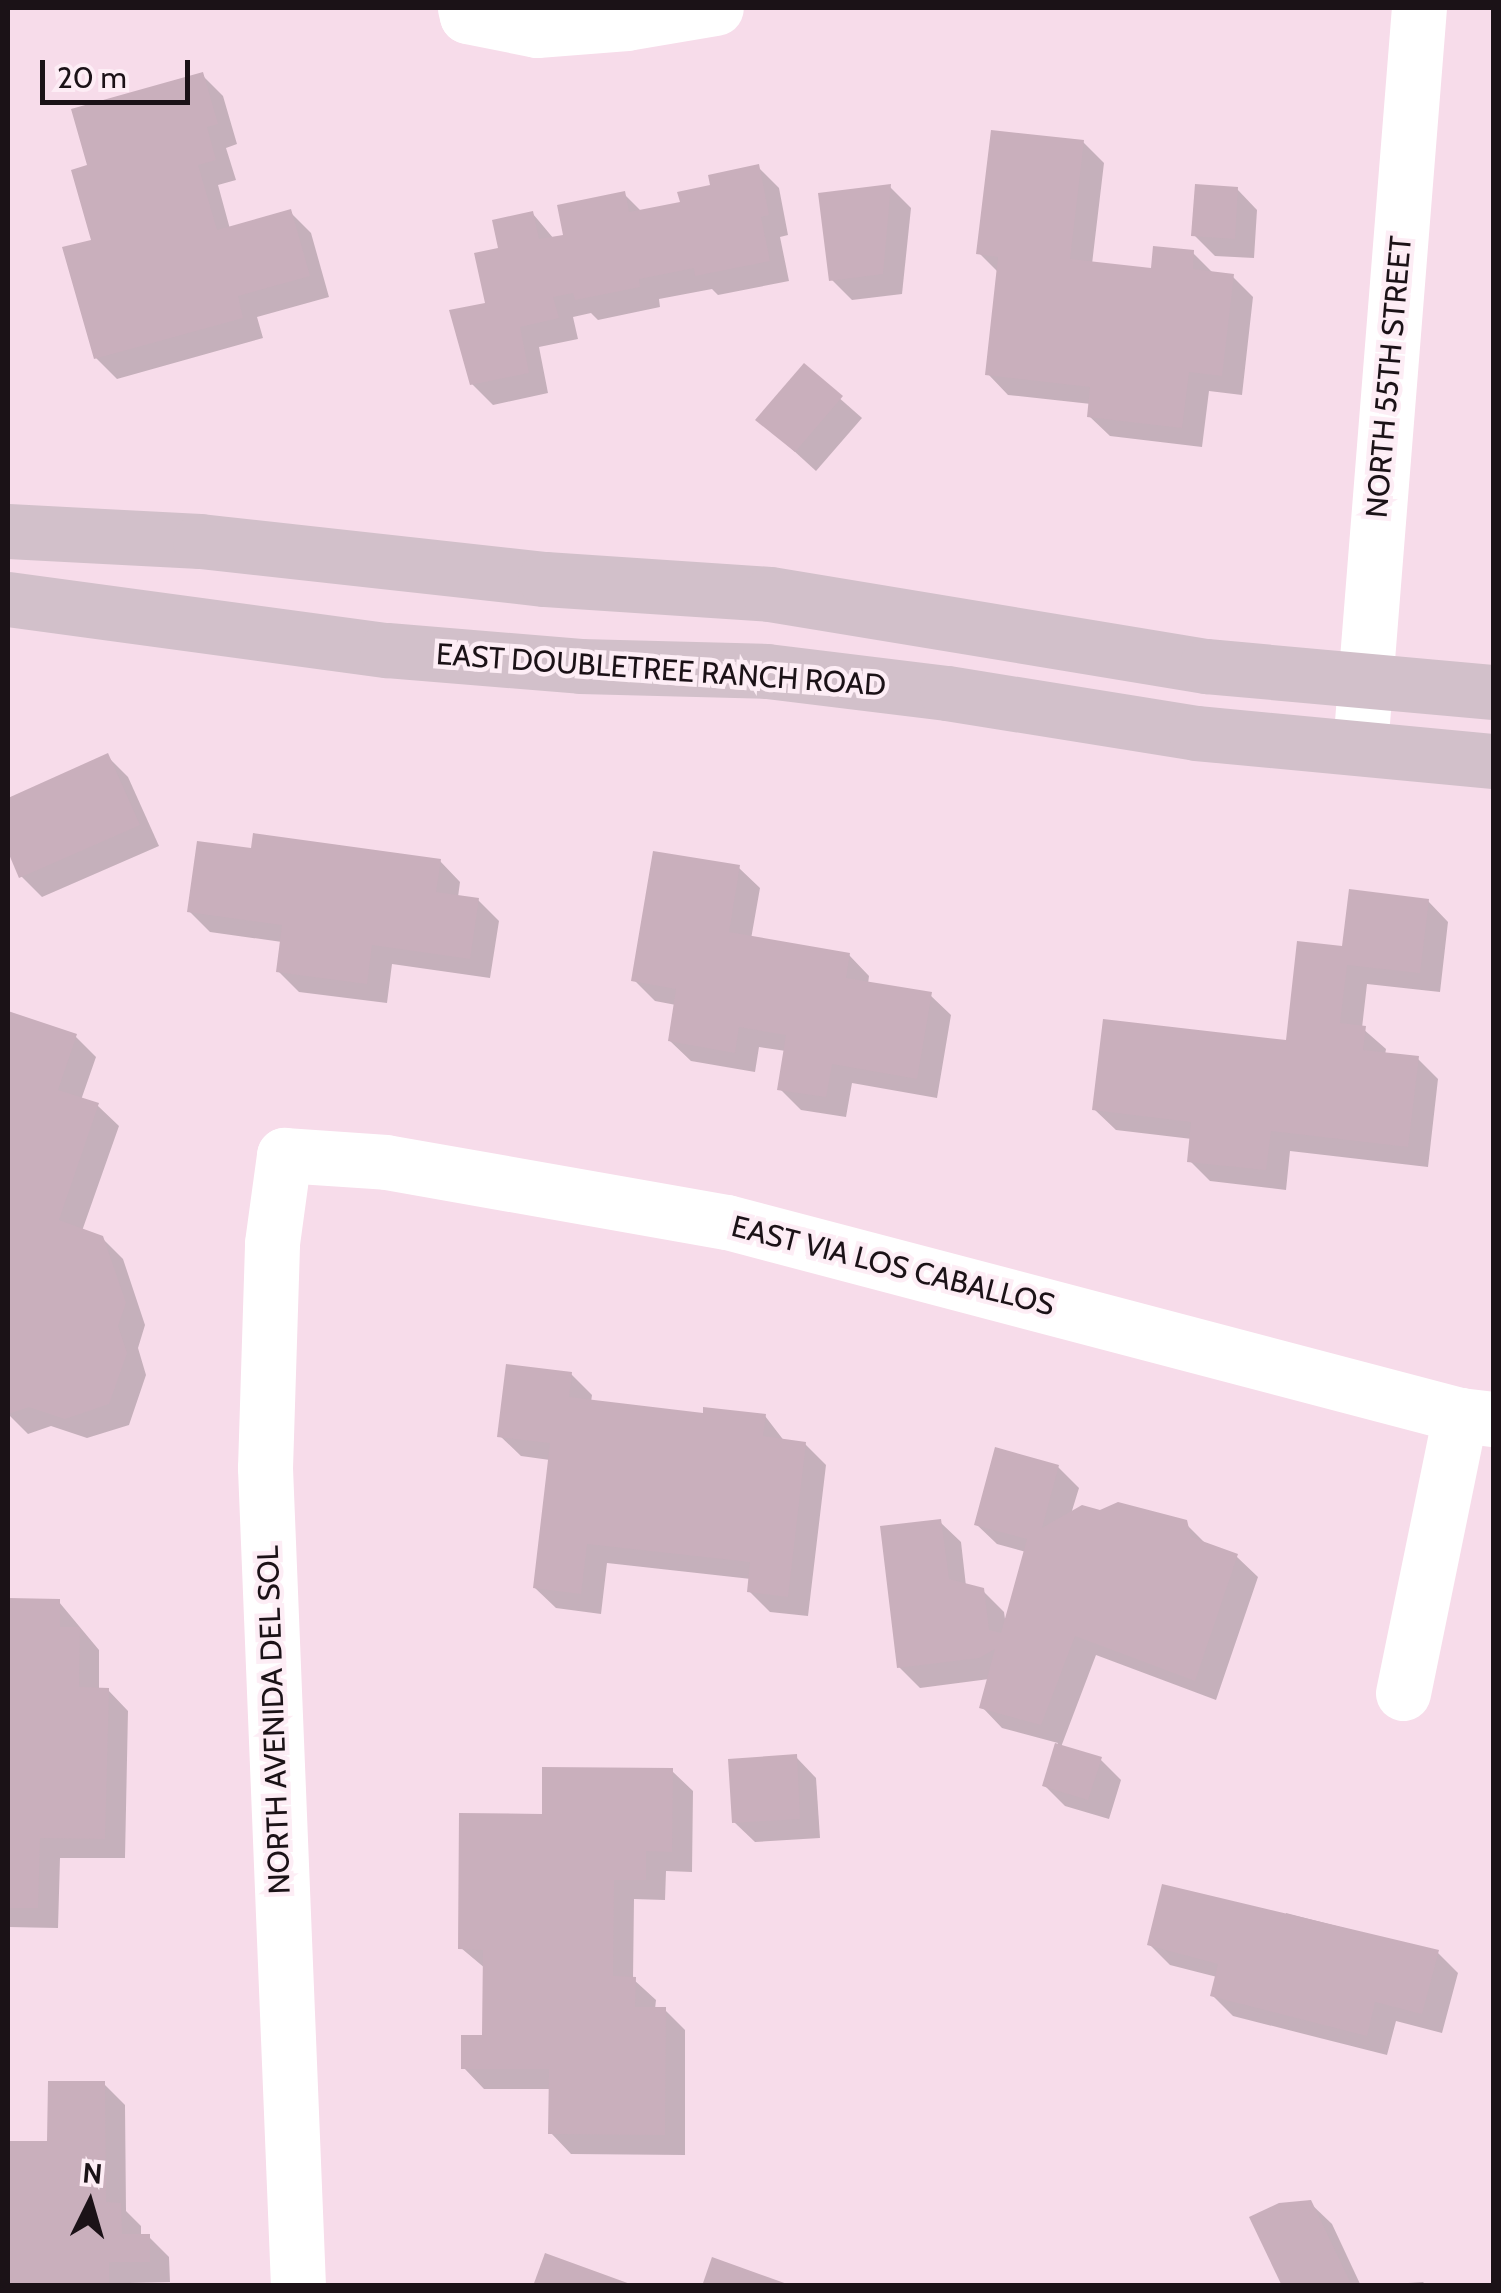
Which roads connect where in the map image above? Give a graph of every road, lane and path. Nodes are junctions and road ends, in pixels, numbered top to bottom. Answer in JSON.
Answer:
{"nodes":[{"id":1,"x":716,"y":8,"type":"edge"},
{"id":2,"x":1419,"y":8,"type":"edge"},
{"id":3,"x":466,"y":12,"type":"edge"},
{"id":4,"x":8,"y":531,"type":"edge"},
{"id":5,"x":8,"y":598,"type":"edge"},
{"id":6,"x":1365,"y":677,"type":"junction"},
{"id":7,"x":1494,"y":692,"type":"edge"},
{"id":8,"x":1360,"y":747,"type":"junction"},
{"id":9,"x":1494,"y":761,"type":"edge"},
{"id":10,"x":284,"y":1155,"type":"joint"},
{"id":11,"x":1476,"y":1417,"type":"edge"},
{"id":12,"x":1403,"y":1693,"type":"dead end"},
{"id":13,"x":298,"y":2286,"type":"edge"}],
"edges":[{"from":1,"to":3,"type":"street"},
{"from":2,"to":6,"type":"street","name":"NORTH 55TH STREET"},
{"from":4,"to":6,"type":"main road"},
{"from":5,"to":8,"type":"main road","name":"EAST DOUBLETREE RANCH ROAD"},
{"from":6,"to":7,"type":"main road"},
{"from":6,"to":8,"type":"street","name":"NORTH 55TH STREET"},
{"from":8,"to":9,"type":"main road","name":"EAST DOUBLETREE RANCH ROAD"},
{"from":10,"to":11,"type":"street","name":"EAST VIA LOS CABALLOS"},
{"from":10,"to":13,"type":"street","name":"NORTH AVENIDA DEL SOL"},
{"from":11,"to":12,"type":"street"}]}
